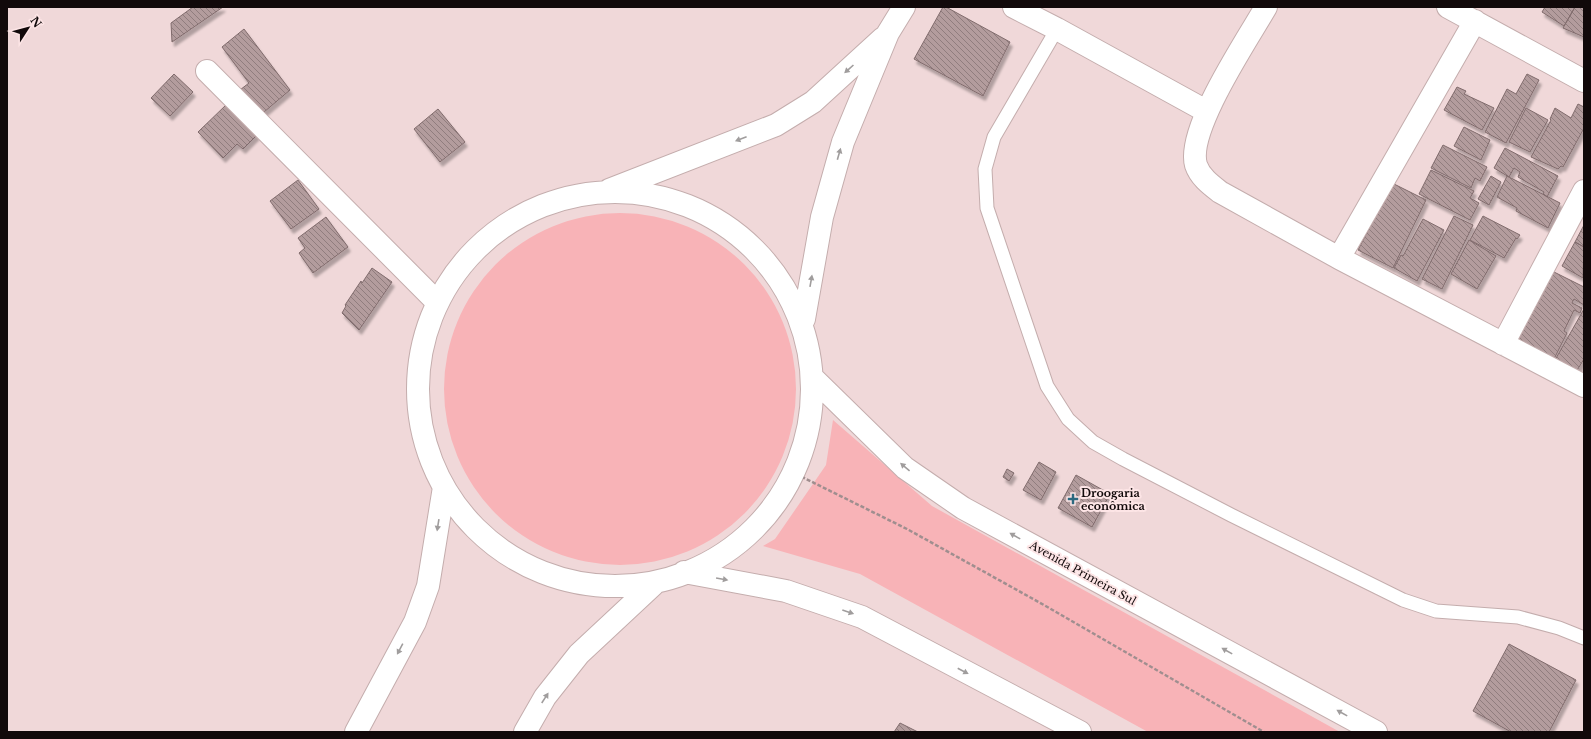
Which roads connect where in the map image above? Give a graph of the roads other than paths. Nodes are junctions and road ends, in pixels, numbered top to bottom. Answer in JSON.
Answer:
{"nodes":[{"id":1,"x":904,"y":7,"type":"edge"},
{"id":2,"x":1014,"y":7,"type":"edge"},
{"id":3,"x":1266,"y":7,"type":"edge"},
{"id":4,"x":1448,"y":7,"type":"edge"},
{"id":5,"x":1475,"y":21,"type":"junction"},
{"id":6,"x":1057,"y":29,"type":"junction"},
{"id":7,"x":888,"y":33,"type":"junction"},
{"id":8,"x":208,"y":71,"type":"dead end"},
{"id":9,"x":1584,"y":81,"type":"edge"},
{"id":10,"x":1206,"y":111,"type":"junction"},
{"id":11,"x":608,"y":190,"type":"junction"},
{"id":12,"x":1584,"y":191,"type":"edge"},
{"id":13,"x":1339,"y":258,"type":"junction"},
{"id":14,"x":435,"y":300,"type":"junction"},
{"id":15,"x":804,"y":319,"type":"junction"},
{"id":16,"x":1503,"y":344,"type":"junction"},
{"id":17,"x":814,"y":379,"type":"junction"},
{"id":18,"x":1584,"y":386,"type":"edge"},
{"id":19,"x":444,"y":487,"type":"junction"},
{"id":20,"x":684,"y":572,"type":"junction"},
{"id":21,"x":653,"y":585,"type":"junction"},
{"id":22,"x":1584,"y":638,"type":"edge"},
{"id":23,"x":356,"y":732,"type":"edge"},
{"id":24,"x":525,"y":732,"type":"edge"},
{"id":25,"x":1080,"y":732,"type":"edge"},
{"id":26,"x":1376,"y":732,"type":"edge"}],
"edges":[{"from":1,"to":7,"type":"street"},
{"from":2,"to":6,"type":"street"},
{"from":3,"to":10,"type":"street"},
{"from":4,"to":5,"type":"street"},
{"from":5,"to":9,"type":"street"},
{"from":5,"to":13,"type":"street"},
{"from":6,"to":10,"type":"street"},
{"from":6,"to":22,"type":"lane"},
{"from":7,"to":11,"type":"street","one_way":true},
{"from":15,"to":7,"type":"street","one_way":true},
{"from":8,"to":14,"type":"street"},
{"from":10,"to":13,"type":"street"},
{"from":11,"to":14,"type":"street"},
{"from":11,"to":15,"type":"street"},
{"from":12,"to":16,"type":"street"},
{"from":13,"to":16,"type":"street"},
{"from":14,"to":19,"type":"street"},
{"from":15,"to":17,"type":"street"},
{"from":16,"to":18,"type":"street"},
{"from":17,"to":20,"type":"street"},
{"from":26,"to":17,"type":"street","name":"Avenida Primeira Sul","one_way":true},
{"from":19,"to":21,"type":"street"},
{"from":19,"to":23,"type":"street","one_way":true},
{"from":20,"to":21,"type":"street"},
{"from":20,"to":25,"type":"street","one_way":true},
{"from":24,"to":21,"type":"street","one_way":true}]}
